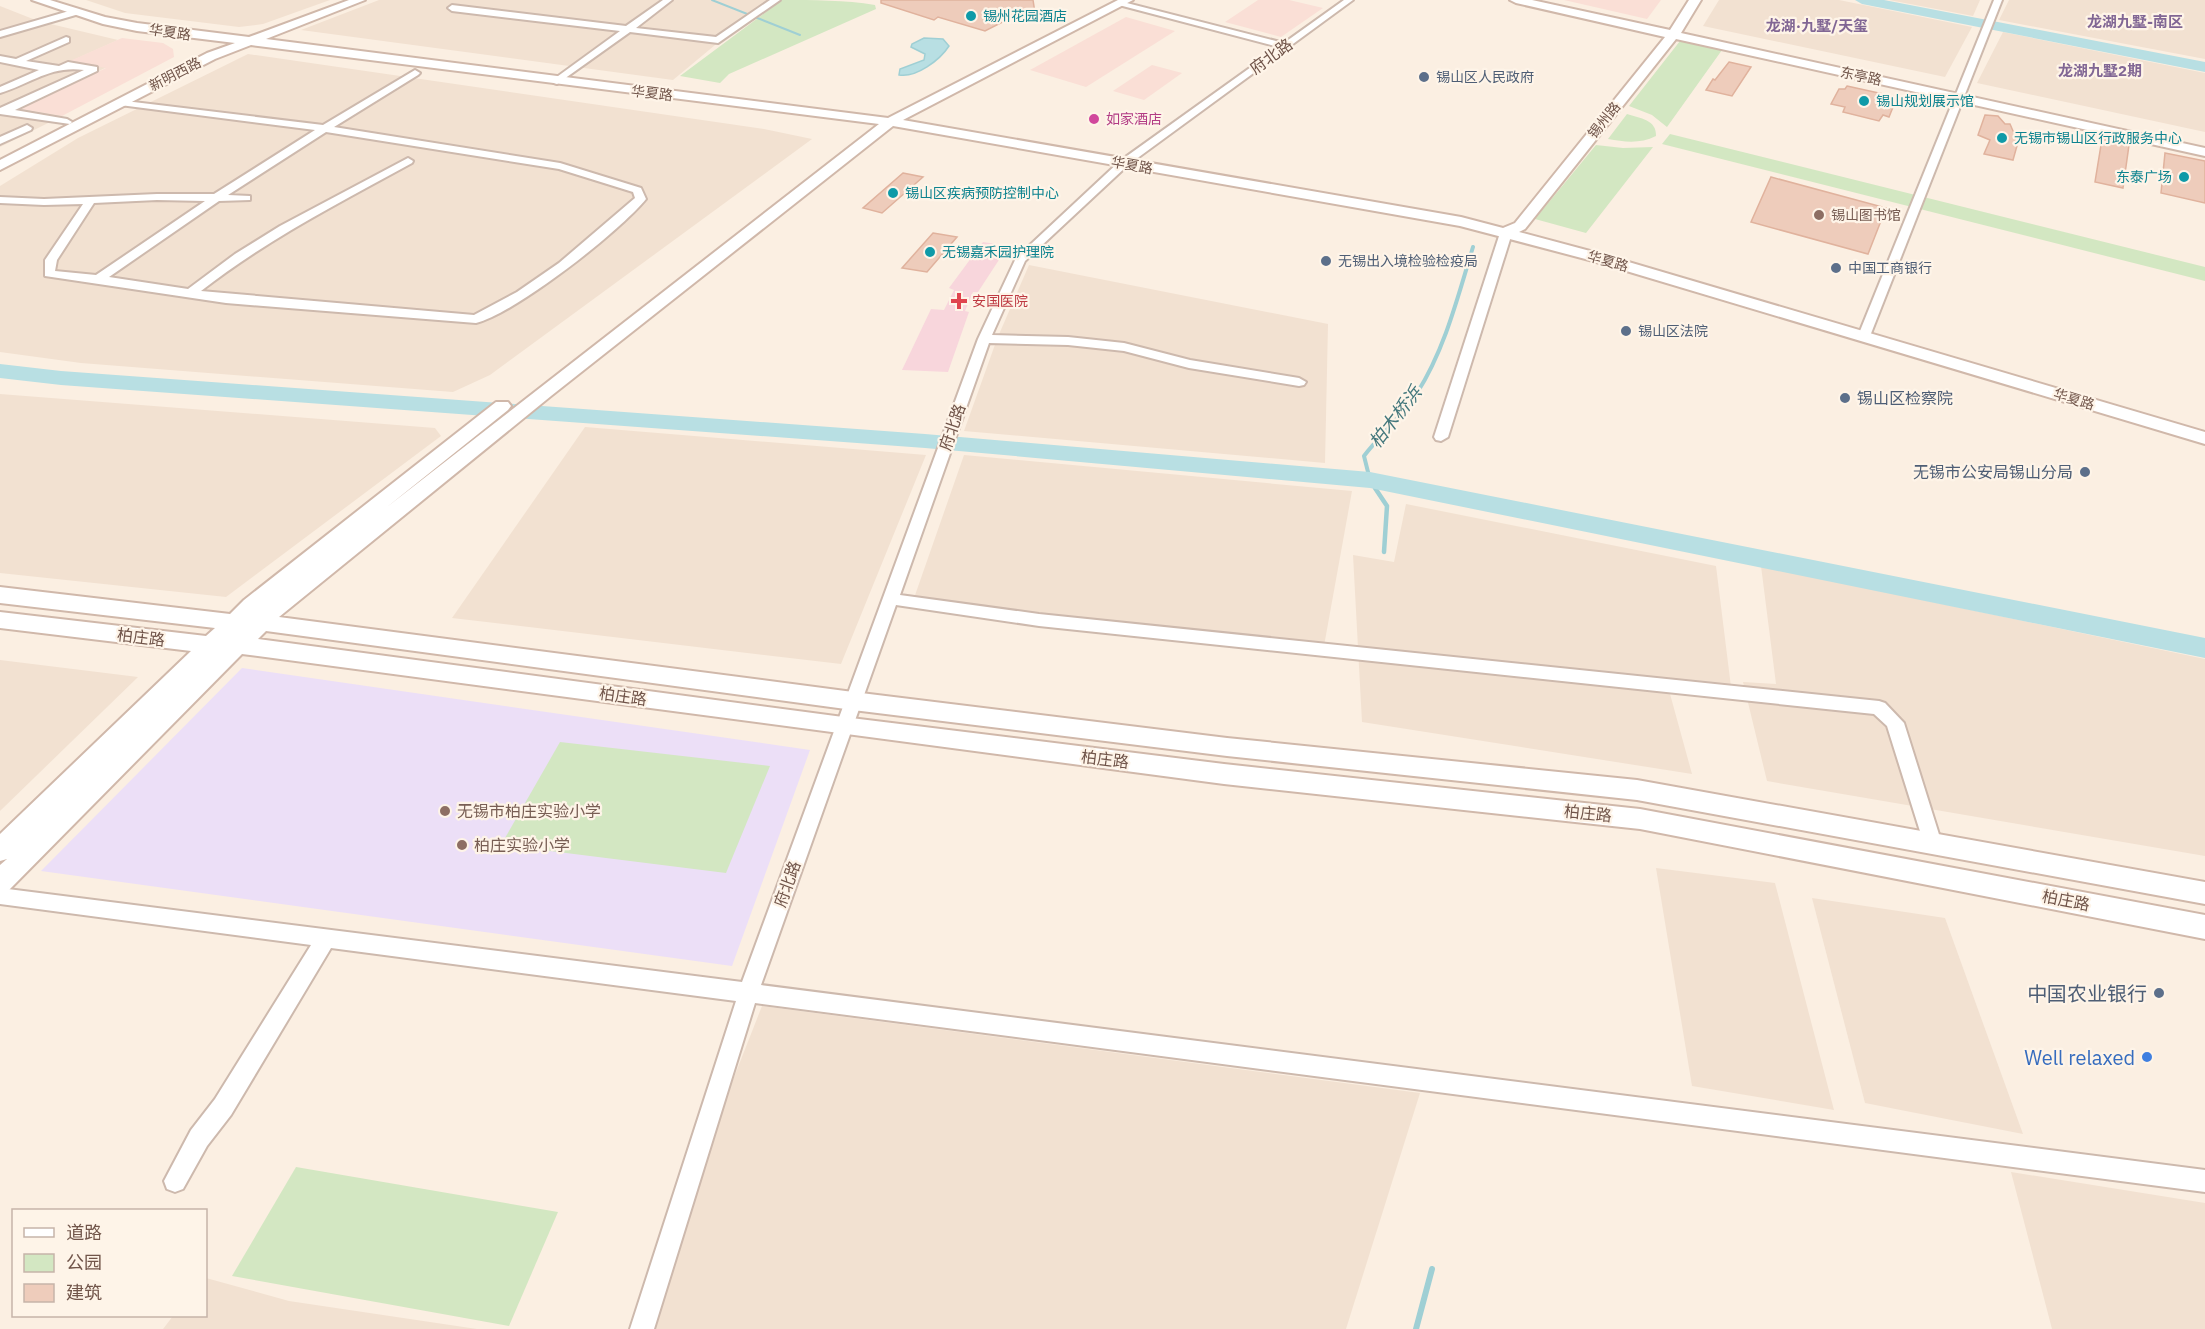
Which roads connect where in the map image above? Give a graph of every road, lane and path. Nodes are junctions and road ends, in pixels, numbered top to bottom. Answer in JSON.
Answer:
{"nodes":[{"id":1,"x":38,"y":0,"type":"edge"},
{"id":2,"x":64,"y":0,"type":"edge"},
{"id":3,"x":345,"y":0,"type":"edge"},
{"id":4,"x":359,"y":0,"type":"edge"},
{"id":5,"x":668,"y":0,"type":"edge"},
{"id":6,"x":776,"y":0,"type":"edge"},
{"id":7,"x":1103,"y":0,"type":"edge"},
{"id":8,"x":1349,"y":0,"type":"edge"},
{"id":9,"x":1516,"y":0,"type":"edge"},
{"id":10,"x":1537,"y":0,"type":"edge"},
{"id":11,"x":1684,"y":0,"type":"edge"},
{"id":12,"x":1695,"y":0,"type":"edge"},
{"id":13,"x":1998,"y":0,"type":"edge"},
{"id":14,"x":1123,"y":2,"type":"edge"},
{"id":15,"x":452,"y":8,"type":"dead end"},
{"id":16,"x":76,"y":12,"type":"junction"},
{"id":17,"x":628,"y":29,"type":"junction"},
{"id":18,"x":1669,"y":31,"type":"junction"},
{"id":19,"x":0,"y":34,"type":"edge"},
{"id":20,"x":248,"y":38,"type":"junction"},
{"id":21,"x":66,"y":40,"type":"dead end"},
{"id":22,"x":1286,"y":46,"type":"junction"},
{"id":23,"x":0,"y":59,"type":"edge"},
{"id":24,"x":50,"y":68,"type":"junction"},
{"id":25,"x":0,"y":69,"type":"edge"},
{"id":26,"x":415,"y":73,"type":"dead end"},
{"id":27,"x":561,"y":78,"type":"junction"},
{"id":28,"x":0,"y":90,"type":"edge"},
{"id":29,"x":1960,"y":95,"type":"junction"},
{"id":30,"x":120,"y":102,"type":"junction"},
{"id":31,"x":2,"y":111,"type":"edge"},
{"id":32,"x":23,"y":115,"type":"junction"},
{"id":33,"x":885,"y":118,"type":"junction"},
{"id":34,"x":8,"y":122,"type":"dead end"},
{"id":35,"x":67,"y":122,"type":"junction"},
{"id":36,"x":27,"y":128,"type":"dead end"},
{"id":37,"x":322,"y":128,"type":"junction"},
{"id":38,"x":0,"y":141,"type":"edge"},
{"id":39,"x":2205,"y":146,"type":"edge"},
{"id":40,"x":2205,"y":152,"type":"edge"},
{"id":41,"x":0,"y":157,"type":"edge"},
{"id":42,"x":1128,"y":160,"type":"junction"},
{"id":43,"x":408,"y":161,"type":"dead end"},
{"id":44,"x":0,"y":166,"type":"edge"},
{"id":45,"x":216,"y":198,"type":"junction"},
{"id":46,"x":246,"y":198,"type":"dead end"},
{"id":47,"x":0,"y":200,"type":"edge"},
{"id":48,"x":91,"y":200,"type":"junction"},
{"id":49,"x":1511,"y":227,"type":"junction"},
{"id":50,"x":98,"y":279,"type":"junction"},
{"id":51,"x":190,"y":293,"type":"junction"},
{"id":52,"x":617,"y":317,"type":"dead end"},
{"id":53,"x":1866,"y":332,"type":"junction"},
{"id":54,"x":984,"y":339,"type":"junction"},
{"id":55,"x":1299,"y":382,"type":"dead end"},
{"id":56,"x":522,"y":390,"type":"dead end"},
{"id":57,"x":2205,"y":425,"type":"edge"},
{"id":58,"x":1441,"y":437,"type":"dead end"},
{"id":59,"x":2205,"y":438,"type":"edge"},
{"id":60,"x":0,"y":595,"type":"edge"},
{"id":61,"x":890,"y":599,"type":"junction"},
{"id":62,"x":0,"y":620,"type":"edge"},
{"id":63,"x":235,"y":622,"type":"junction"},
{"id":64,"x":260,"y":622,"type":"junction"},
{"id":65,"x":210,"y":645,"type":"junction"},
{"id":66,"x":235,"y":646,"type":"junction"},
{"id":67,"x":853,"y":700,"type":"junction"},
{"id":68,"x":843,"y":726,"type":"junction"},
{"id":69,"x":1933,"y":844,"type":"junction"},
{"id":70,"x":0,"y":850,"type":"edge"},
{"id":71,"x":0,"y":882,"type":"edge"},
{"id":72,"x":2205,"y":893,"type":"edge"},
{"id":73,"x":0,"y":896,"type":"edge"},
{"id":74,"x":2205,"y":927,"type":"edge"},
{"id":75,"x":327,"y":937,"type":"junction"},
{"id":76,"x":748,"y":991,"type":"junction"},
{"id":77,"x":2205,"y":1180,"type":"edge"},
{"id":78,"x":175,"y":1181,"type":"dead end"},
{"id":79,"x":642,"y":1329,"type":"edge"}],
"edges":[{"from":1,"to":16,"type":"street","name":"华夏路"},
{"from":2,"to":20,"type":"street","name":"华夏路"},
{"from":3,"to":20,"type":"street","name":"新明西路"},
{"from":4,"to":20,"type":"street","name":"新明西路"},
{"from":5,"to":17,"type":"street"},
{"from":6,"to":17,"type":"street"},
{"from":7,"to":33,"type":"street"},
{"from":8,"to":22,"type":"street","name":"府北路"},
{"from":9,"to":18,"type":"street","name":"东亭路"},
{"from":10,"to":18,"type":"street","name":"东亭路"},
{"from":11,"to":18,"type":"street","name":"锡州路"},
{"from":12,"to":18,"type":"street","name":"锡州路"},
{"from":13,"to":29,"type":"street"},
{"from":14,"to":22,"type":"street"},
{"from":14,"to":33,"type":"street"},
{"from":15,"to":17,"type":"street"},
{"from":16,"to":19,"type":"street"},
{"from":16,"to":20,"type":"street","name":"华夏路"},
{"from":17,"to":27,"type":"street"},
{"from":18,"to":29,"type":"street","name":"东亭路"},
{"from":18,"to":49,"type":"street","name":"锡州路"},
{"from":20,"to":27,"type":"street","name":"华夏路"},
{"from":20,"to":30,"type":"street","name":"新明西路"},
{"from":20,"to":35,"type":"street","name":"新明西路"},
{"from":21,"to":25,"type":"street"},
{"from":22,"to":42,"type":"street","name":"府北路"},
{"from":23,"to":24,"type":"street"},
{"from":24,"to":28,"type":"street"},
{"from":24,"to":31,"type":"street"},
{"from":26,"to":37,"type":"street"},
{"from":27,"to":33,"type":"street","name":"华夏路"},
{"from":29,"to":39,"type":"street","name":"东亭路"},
{"from":29,"to":40,"type":"street","name":"东亭路"},
{"from":29,"to":53,"type":"street"},
{"from":30,"to":37,"type":"street"},
{"from":30,"to":44,"type":"street","name":"新明西路"},
{"from":31,"to":32,"type":"street"},
{"from":32,"to":34,"type":"street"},
{"from":32,"to":35,"type":"street"},
{"from":33,"to":42,"type":"street","name":"华夏路"},
{"from":33,"to":52,"type":"street"},
{"from":33,"to":64,"type":"street"},
{"from":35,"to":41,"type":"street","name":"新明西路"},
{"from":36,"to":38,"type":"street"},
{"from":37,"to":45,"type":"street"},
{"from":37,"to":51,"type":"street"},
{"from":42,"to":49,"type":"street","name":"华夏路"},
{"from":42,"to":54,"type":"street","name":"府北路"},
{"from":43,"to":51,"type":"street"},
{"from":45,"to":46,"type":"street"},
{"from":45,"to":48,"type":"street"},
{"from":45,"to":50,"type":"street"},
{"from":47,"to":48,"type":"street"},
{"from":48,"to":50,"type":"street"},
{"from":49,"to":53,"type":"street","name":"华夏路"},
{"from":49,"to":58,"type":"street","name":"锡州路"},
{"from":50,"to":51,"type":"street"},
{"from":53,"to":57,"type":"street","name":"华夏路"},
{"from":53,"to":59,"type":"street","name":"华夏路"},
{"from":54,"to":55,"type":"street"},
{"from":54,"to":61,"type":"street","name":"府北路"},
{"from":56,"to":63,"type":"street"},
{"from":60,"to":63,"type":"street","name":"柏庄路"},
{"from":61,"to":67,"type":"street","name":"府北路"},
{"from":61,"to":69,"type":"street"},
{"from":62,"to":65,"type":"street","name":"柏庄路"},
{"from":63,"to":64,"type":"street","name":"柏庄路"},
{"from":63,"to":65,"type":"street"},
{"from":64,"to":66,"type":"street"},
{"from":64,"to":67,"type":"street","name":"柏庄路"},
{"from":65,"to":66,"type":"street","name":"柏庄路"},
{"from":65,"to":70,"type":"street"},
{"from":66,"to":68,"type":"street","name":"柏庄路"},
{"from":66,"to":71,"type":"street"},
{"from":67,"to":68,"type":"street","name":"府北路"},
{"from":67,"to":69,"type":"street","name":"柏庄路"},
{"from":68,"to":74,"type":"street","name":"柏庄路"},
{"from":68,"to":76,"type":"street","name":"府北路"},
{"from":69,"to":72,"type":"street","name":"柏庄路"},
{"from":73,"to":75,"type":"street"},
{"from":75,"to":76,"type":"street"},
{"from":75,"to":78,"type":"street"},
{"from":76,"to":77,"type":"street"},
{"from":76,"to":79,"type":"street","name":"府北路"}]}
